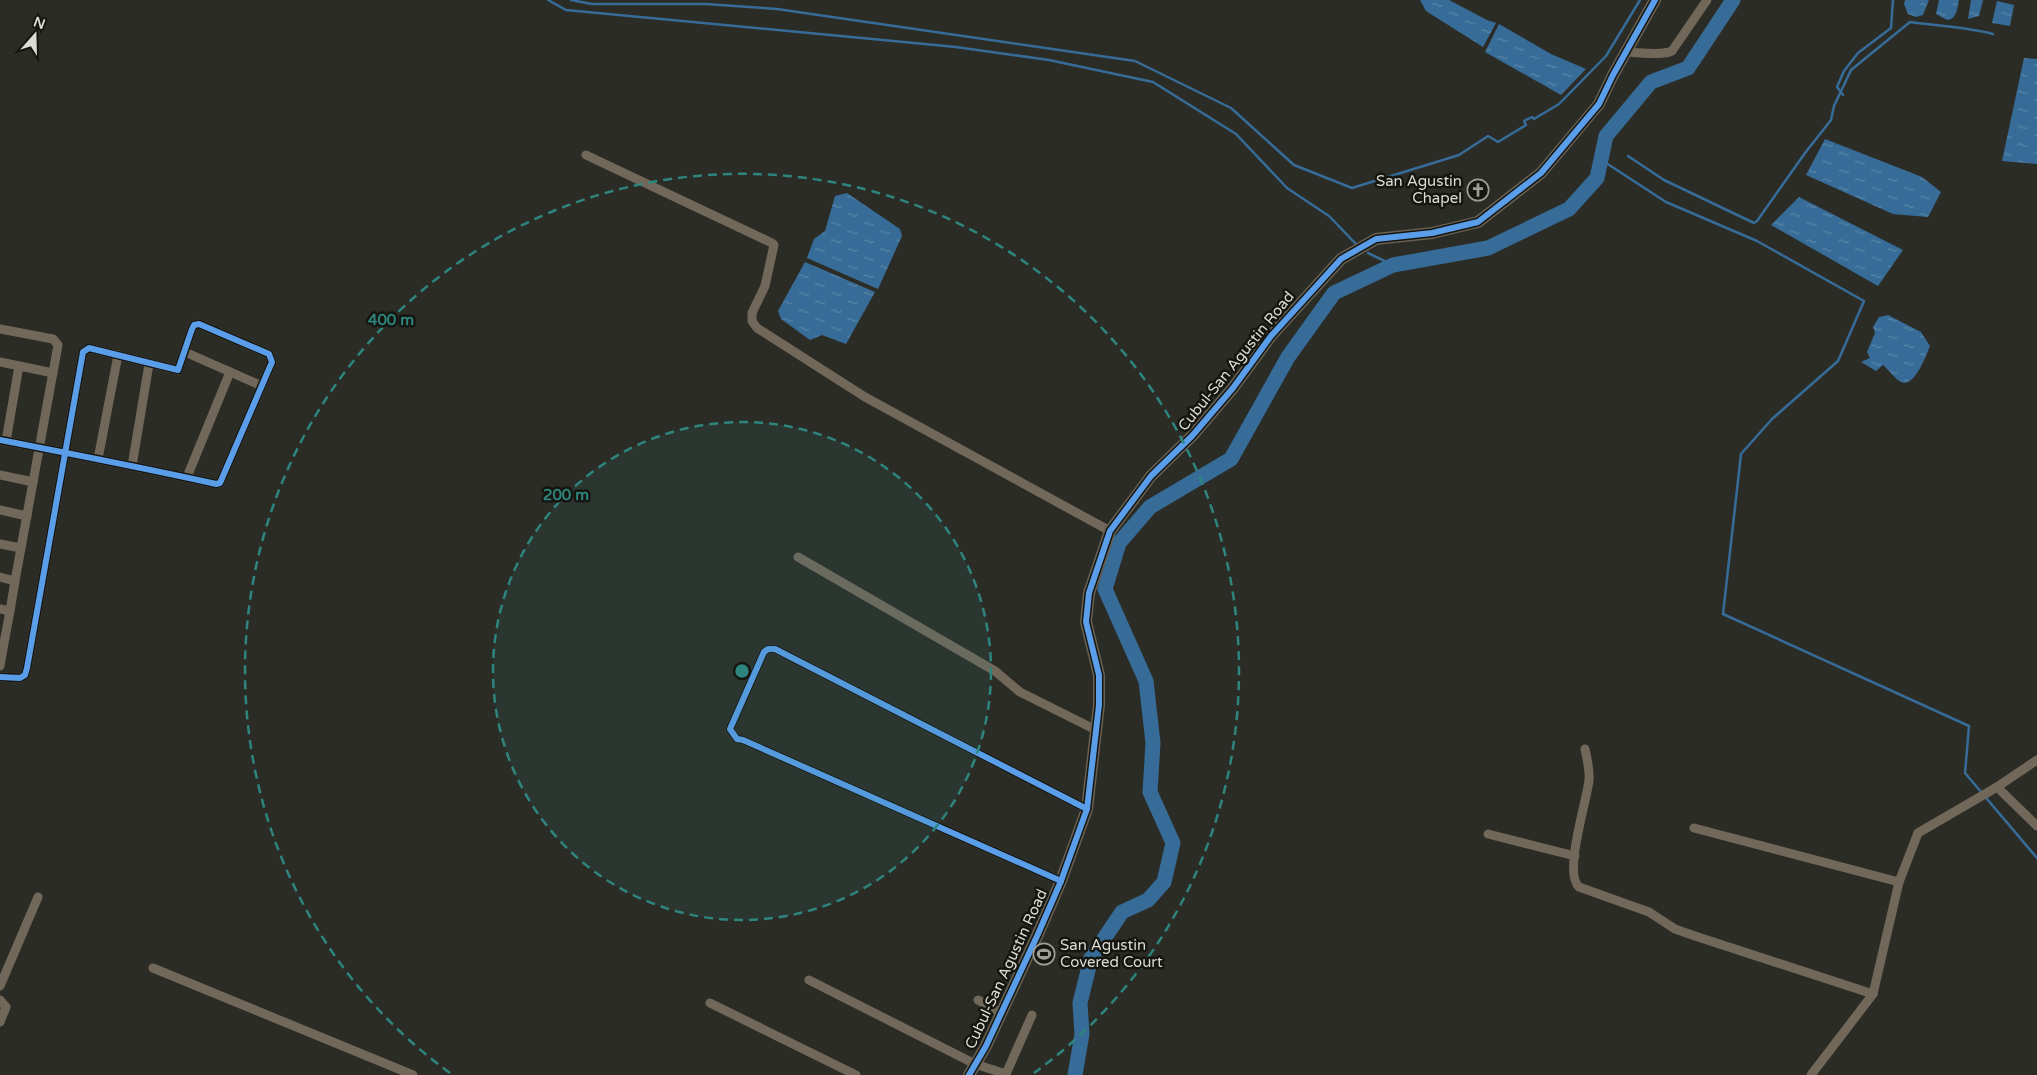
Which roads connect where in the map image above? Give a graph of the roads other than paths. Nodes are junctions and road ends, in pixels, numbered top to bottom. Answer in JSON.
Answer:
{"nodes":[{"id":1,"x":1655,"y":0,"type":"edge"},
{"id":2,"x":1707,"y":0,"type":"edge"},
{"id":3,"x":1625,"y":52,"type":"junction"},
{"id":4,"x":586,"y":155,"type":"dead end"},
{"id":5,"x":0,"y":329,"type":"edge"},
{"id":6,"x":186,"y":352,"type":"junction"},
{"id":7,"x":118,"y":356,"type":"junction"},
{"id":8,"x":0,"y":362,"type":"edge"},
{"id":9,"x":149,"y":364,"type":"junction"},
{"id":10,"x":19,"y":366,"type":"junction"},
{"id":11,"x":53,"y":372,"type":"junction"},
{"id":12,"x":230,"y":372,"type":"junction"},
{"id":13,"x":262,"y":386,"type":"junction"},
{"id":14,"x":3,"y":441,"type":"edge"},
{"id":15,"x":39,"y":448,"type":"junction"},
{"id":16,"x":65,"y":453,"type":"junction"},
{"id":17,"x":98,"y":459,"type":"junction"},
{"id":18,"x":132,"y":466,"type":"junction"},
{"id":19,"x":0,"y":475,"type":"edge"},
{"id":20,"x":187,"y":478,"type":"junction"},
{"id":21,"x":33,"y":482,"type":"junction"},
{"id":22,"x":0,"y":510,"type":"edge"},
{"id":23,"x":27,"y":516,"type":"junction"},
{"id":24,"x":1110,"y":531,"type":"junction"},
{"id":25,"x":0,"y":544,"type":"edge"},
{"id":26,"x":21,"y":548,"type":"junction"},
{"id":27,"x":798,"y":557,"type":"dead end"},
{"id":28,"x":0,"y":578,"type":"edge"},
{"id":29,"x":15,"y":581,"type":"junction"},
{"id":30,"x":0,"y":609,"type":"edge"},
{"id":31,"x":10,"y":611,"type":"junction"},
{"id":32,"x":2,"y":643,"type":"edge"},
{"id":33,"x":0,"y":666,"type":"edge"},
{"id":34,"x":0,"y":677,"type":"edge"},
{"id":35,"x":1096,"y":730,"type":"junction"},
{"id":36,"x":1584,"y":749,"type":"dead end"},
{"id":37,"x":2037,"y":760,"type":"edge"},
{"id":38,"x":1994,"y":788,"type":"junction"},
{"id":39,"x":1087,"y":809,"type":"junction"},
{"id":40,"x":2037,"y":826,"type":"edge"},
{"id":41,"x":1694,"y":828,"type":"dead end"},
{"id":42,"x":1488,"y":834,"type":"dead end"},
{"id":43,"x":1575,"y":856,"type":"junction"},
{"id":44,"x":1061,"y":881,"type":"junction"},
{"id":45,"x":1899,"y":882,"type":"junction"},
{"id":46,"x":38,"y":897,"type":"dead end"},
{"id":47,"x":152,"y":968,"type":"dead end"},
{"id":48,"x":809,"y":980,"type":"dead end"},
{"id":49,"x":0,"y":986,"type":"edge"},
{"id":50,"x":1873,"y":994,"type":"junction"},
{"id":51,"x":0,"y":1000,"type":"edge"},
{"id":52,"x":978,"y":1000,"type":"dead end"},
{"id":53,"x":710,"y":1003,"type":"dead end"},
{"id":54,"x":1001,"y":1013,"type":"junction"},
{"id":55,"x":1032,"y":1015,"type":"dead end"},
{"id":56,"x":0,"y":1022,"type":"edge"},
{"id":57,"x":975,"y":1064,"type":"junction"},
{"id":58,"x":413,"y":1075,"type":"edge"},
{"id":59,"x":856,"y":1075,"type":"edge"},
{"id":60,"x":969,"y":1075,"type":"edge"},
{"id":61,"x":1811,"y":1075,"type":"edge"}],
"edges":[{"from":1,"to":3,"type":"street","name":"Cubul-San Agustin Road"},
{"from":2,"to":3,"type":"street"},
{"from":3,"to":24,"type":"street","name":"Cubul-San Agustin Road"},
{"from":4,"to":24,"type":"street"},
{"from":5,"to":11,"type":"street"},
{"from":6,"to":9,"type":"street"},
{"from":6,"to":12,"type":"street"},
{"from":6,"to":13,"type":"street"},
{"from":7,"to":9,"type":"street"},
{"from":7,"to":16,"type":"street"},
{"from":7,"to":17,"type":"street"},
{"from":8,"to":10,"type":"street"},
{"from":9,"to":18,"type":"street"},
{"from":10,"to":11,"type":"street"},
{"from":10,"to":14,"type":"street"},
{"from":11,"to":15,"type":"street"},
{"from":12,"to":13,"type":"street"},
{"from":12,"to":20,"type":"street"},
{"from":13,"to":20,"type":"street"},
{"from":14,"to":15,"type":"street"},
{"from":15,"to":16,"type":"street"},
{"from":15,"to":21,"type":"street"},
{"from":16,"to":17,"type":"street"},
{"from":16,"to":34,"type":"street"},
{"from":17,"to":18,"type":"street"},
{"from":18,"to":20,"type":"street"},
{"from":19,"to":21,"type":"street"},
{"from":21,"to":23,"type":"street"},
{"from":22,"to":23,"type":"street"},
{"from":23,"to":26,"type":"street"},
{"from":24,"to":35,"type":"street","name":"Cubul-San Agustin Road"},
{"from":25,"to":26,"type":"street"},
{"from":26,"to":29,"type":"street"},
{"from":27,"to":35,"type":"street"},
{"from":28,"to":29,"type":"street"},
{"from":29,"to":31,"type":"street"},
{"from":30,"to":31,"type":"street"},
{"from":31,"to":32,"type":"street"},
{"from":32,"to":33,"type":"street"},
{"from":35,"to":39,"type":"street","name":"Cubul-San Agustin Road"},
{"from":36,"to":43,"type":"street"},
{"from":37,"to":38,"type":"street"},
{"from":38,"to":40,"type":"street"},
{"from":38,"to":45,"type":"street"},
{"from":39,"to":44,"type":"street","name":"Cubul-San Agustin Road"},
{"from":39,"to":44,"type":"street"},
{"from":41,"to":45,"type":"street"},
{"from":42,"to":43,"type":"street"},
{"from":43,"to":50,"type":"street"},
{"from":44,"to":54,"type":"street","name":"Cubul-San Agustin Road"},
{"from":45,"to":50,"type":"street"},
{"from":46,"to":49,"type":"street"},
{"from":47,"to":58,"type":"street"},
{"from":48,"to":57,"type":"street"},
{"from":50,"to":61,"type":"street"},
{"from":51,"to":56,"type":"street"},
{"from":52,"to":54,"type":"street"},
{"from":53,"to":59,"type":"street"},
{"from":54,"to":57,"type":"street","name":"Cubul-San Agustin Road"},
{"from":55,"to":57,"type":"street"},
{"from":57,"to":60,"type":"street","name":"Cubul-San Agustin Road"}]}
